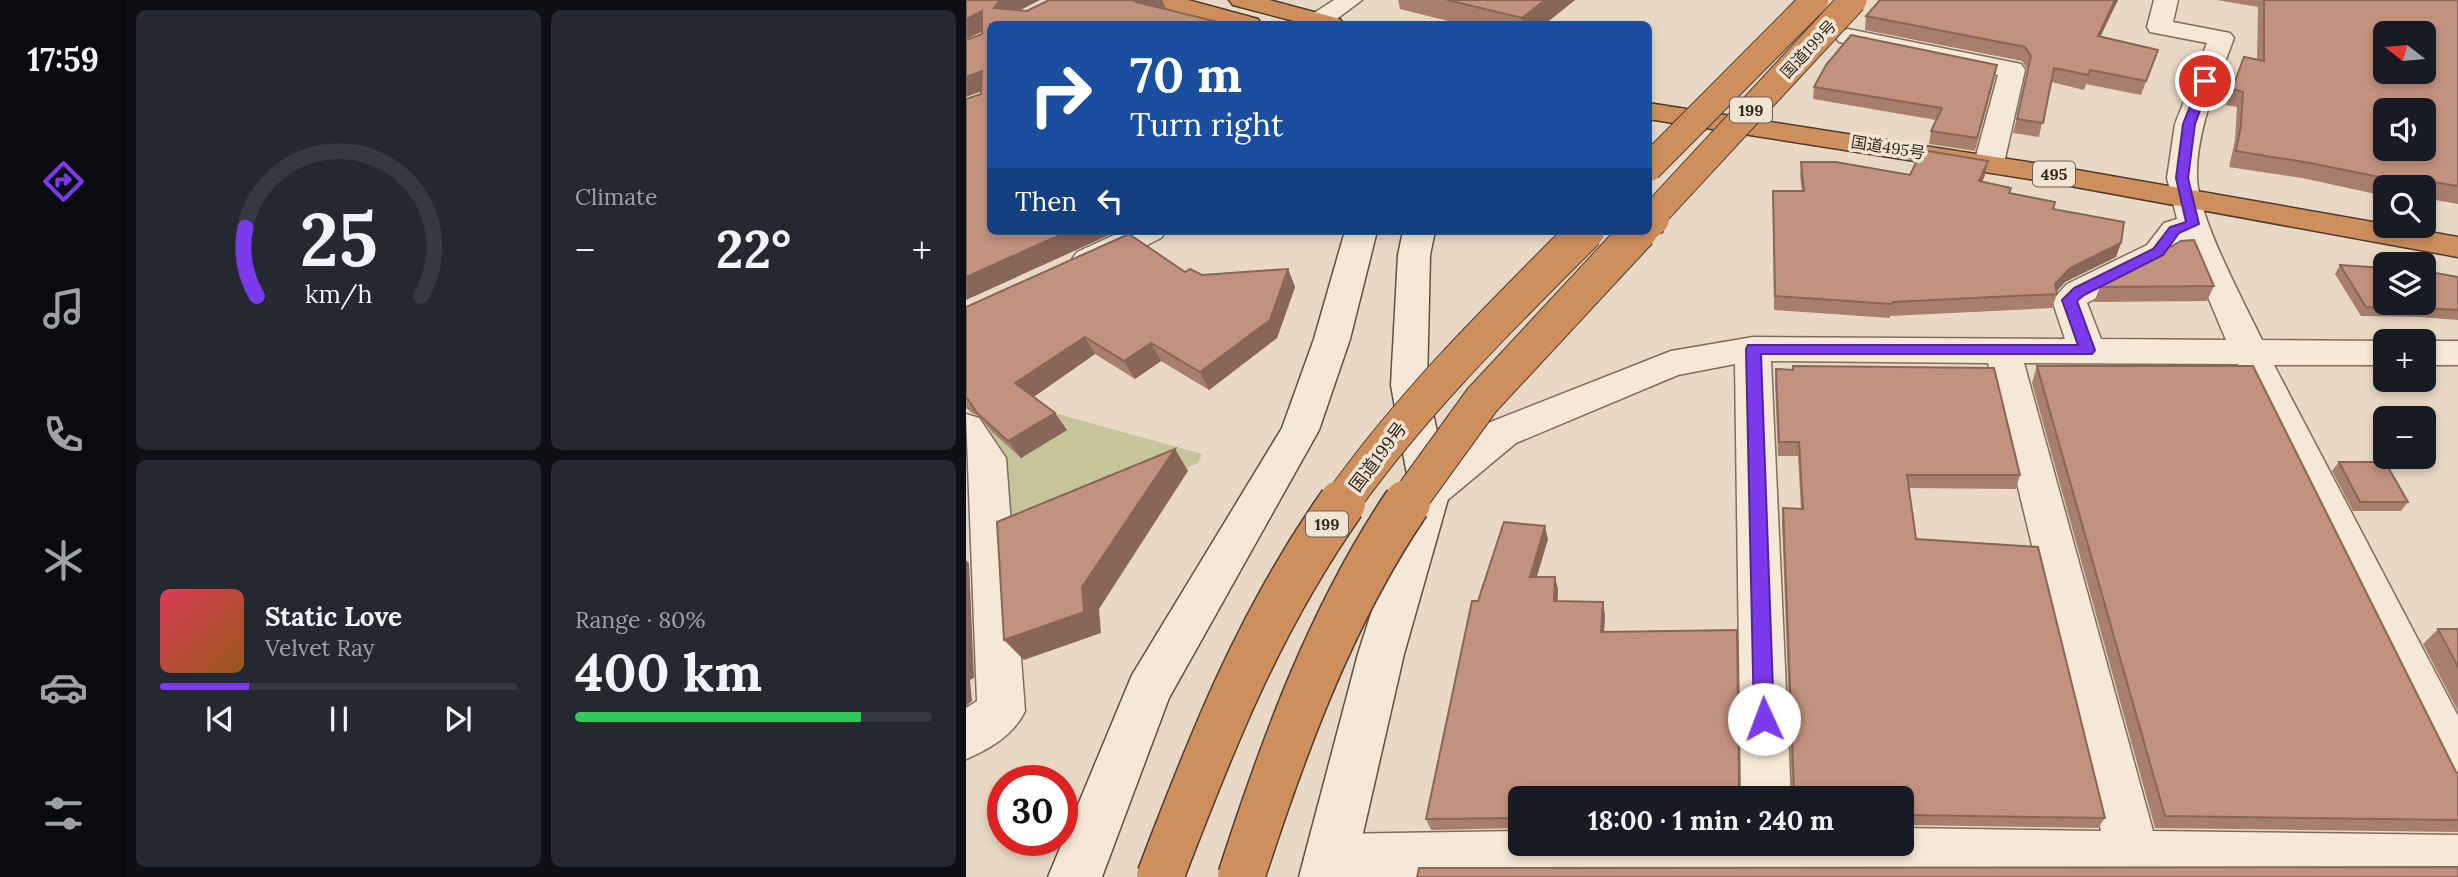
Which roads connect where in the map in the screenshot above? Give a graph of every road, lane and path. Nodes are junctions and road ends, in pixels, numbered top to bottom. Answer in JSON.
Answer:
{"nodes":[{"id":1,"x":1161,"y":0,"type":"edge"},
{"id":2,"x":1244,"y":0,"type":"edge"},
{"id":3,"x":1350,"y":0,"type":"edge"},
{"id":4,"x":1815,"y":0,"type":"edge"},
{"id":5,"x":1853,"y":0,"type":"edge"},
{"id":6,"x":2166,"y":0,"type":"edge"},
{"id":7,"x":1221,"y":17,"type":"junction"},
{"id":8,"x":1207,"y":21,"type":"edge"},
{"id":9,"x":1237,"y":21,"type":"edge"},
{"id":10,"x":1311,"y":21,"type":"edge"},
{"id":11,"x":1325,"y":21,"type":"edge"},
{"id":12,"x":1848,"y":37,"type":"edge"},
{"id":13,"x":1652,"y":91,"type":"edge"},
{"id":14,"x":1652,"y":112,"type":"edge"},
{"id":15,"x":1992,"y":155,"type":"junction"},
{"id":16,"x":1652,"y":164,"type":"edge"},
{"id":17,"x":2187,"y":199,"type":"junction"},
{"id":18,"x":2373,"y":214,"type":"edge"},
{"id":19,"x":1652,"y":216,"type":"edge"},
{"id":20,"x":2436,"y":224,"type":"edge"},
{"id":21,"x":2458,"y":229,"type":"edge"},
{"id":22,"x":1141,"y":235,"type":"edge"},
{"id":23,"x":1360,"y":235,"type":"edge"},
{"id":24,"x":1418,"y":235,"type":"edge"},
{"id":25,"x":1582,"y":235,"type":"edge"},
{"id":26,"x":1635,"y":235,"type":"edge"},
{"id":27,"x":2458,"y":247,"type":"edge"},
{"id":28,"x":1065,"y":270,"type":"edge"},
{"id":29,"x":1754,"y":349,"type":"junction"},
{"id":30,"x":2002,"y":349,"type":"junction"},
{"id":31,"x":2087,"y":350,"type":"junction"},
{"id":32,"x":2249,"y":351,"type":"junction"},
{"id":33,"x":2373,"y":352,"type":"edge"},
{"id":34,"x":2436,"y":353,"type":"edge"},
{"id":35,"x":2458,"y":353,"type":"edge"},
{"id":36,"x":966,"y":428,"type":"edge"},
{"id":37,"x":1430,"y":492,"type":"junction"},
{"id":38,"x":966,"y":736,"type":"edge"},
{"id":39,"x":2458,"y":766,"type":"edge"},
{"id":40,"x":1766,"y":786,"type":"edge"},
{"id":41,"x":1768,"y":858,"type":"edge"},
{"id":42,"x":2458,"y":861,"type":"edge"},
{"id":43,"x":2136,"y":867,"type":"edge"},
{"id":44,"x":1328,"y":868,"type":"edge"},
{"id":45,"x":1075,"y":877,"type":"edge"},
{"id":46,"x":1160,"y":877,"type":"edge"},
{"id":47,"x":1241,"y":877,"type":"edge"}],
"edges":[{"from":1,"to":7,"type":"highway"},
{"from":2,"to":10,"type":"highway"},
{"from":3,"to":11,"type":"street"},
{"from":4,"to":16,"type":"highway","name":"国道199号","number":"199","bridge":true},
{"from":5,"to":19,"type":"highway","name":"国道199号","number":"199","bridge":true},
{"from":6,"to":17,"type":"street"},
{"from":7,"to":8,"type":"street"},
{"from":7,"to":9,"type":"highway"},
{"from":12,"to":15,"type":"street"},
{"from":13,"to":15,"type":"highway","name":"国道495号","number":"495"},
{"from":14,"to":15,"type":"highway","name":"国道495号","number":"495"},
{"from":15,"to":17,"type":"highway","name":"国道495号","number":"495"},
{"from":17,"to":18,"type":"highway","name":"国道495号","number":"495"},
{"from":17,"to":27,"type":"highway","name":"国道495号","number":"495"},
{"from":17,"to":31,"type":"street"},
{"from":17,"to":32,"type":"street"},
{"from":20,"to":21,"type":"highway"},
{"from":22,"to":28,"type":"street"},
{"from":23,"to":45,"type":"street"},
{"from":24,"to":37,"type":"street"},
{"from":25,"to":46,"type":"highway","name":"国道199号","number":"199","bridge":true},
{"from":26,"to":47,"type":"highway","bridge":true},
{"from":29,"to":30,"type":"street"},
{"from":29,"to":37,"type":"street"},
{"from":29,"to":40,"type":"street"},
{"from":30,"to":31,"type":"street"},
{"from":30,"to":43,"type":"street"},
{"from":31,"to":32,"type":"street"},
{"from":32,"to":33,"type":"street"},
{"from":32,"to":39,"type":"street"},
{"from":34,"to":35,"type":"street"},
{"from":36,"to":38,"type":"street"},
{"from":37,"to":44,"type":"street"},
{"from":41,"to":43,"type":"street"},
{"from":41,"to":44,"type":"street"},
{"from":42,"to":43,"type":"street"}]}
